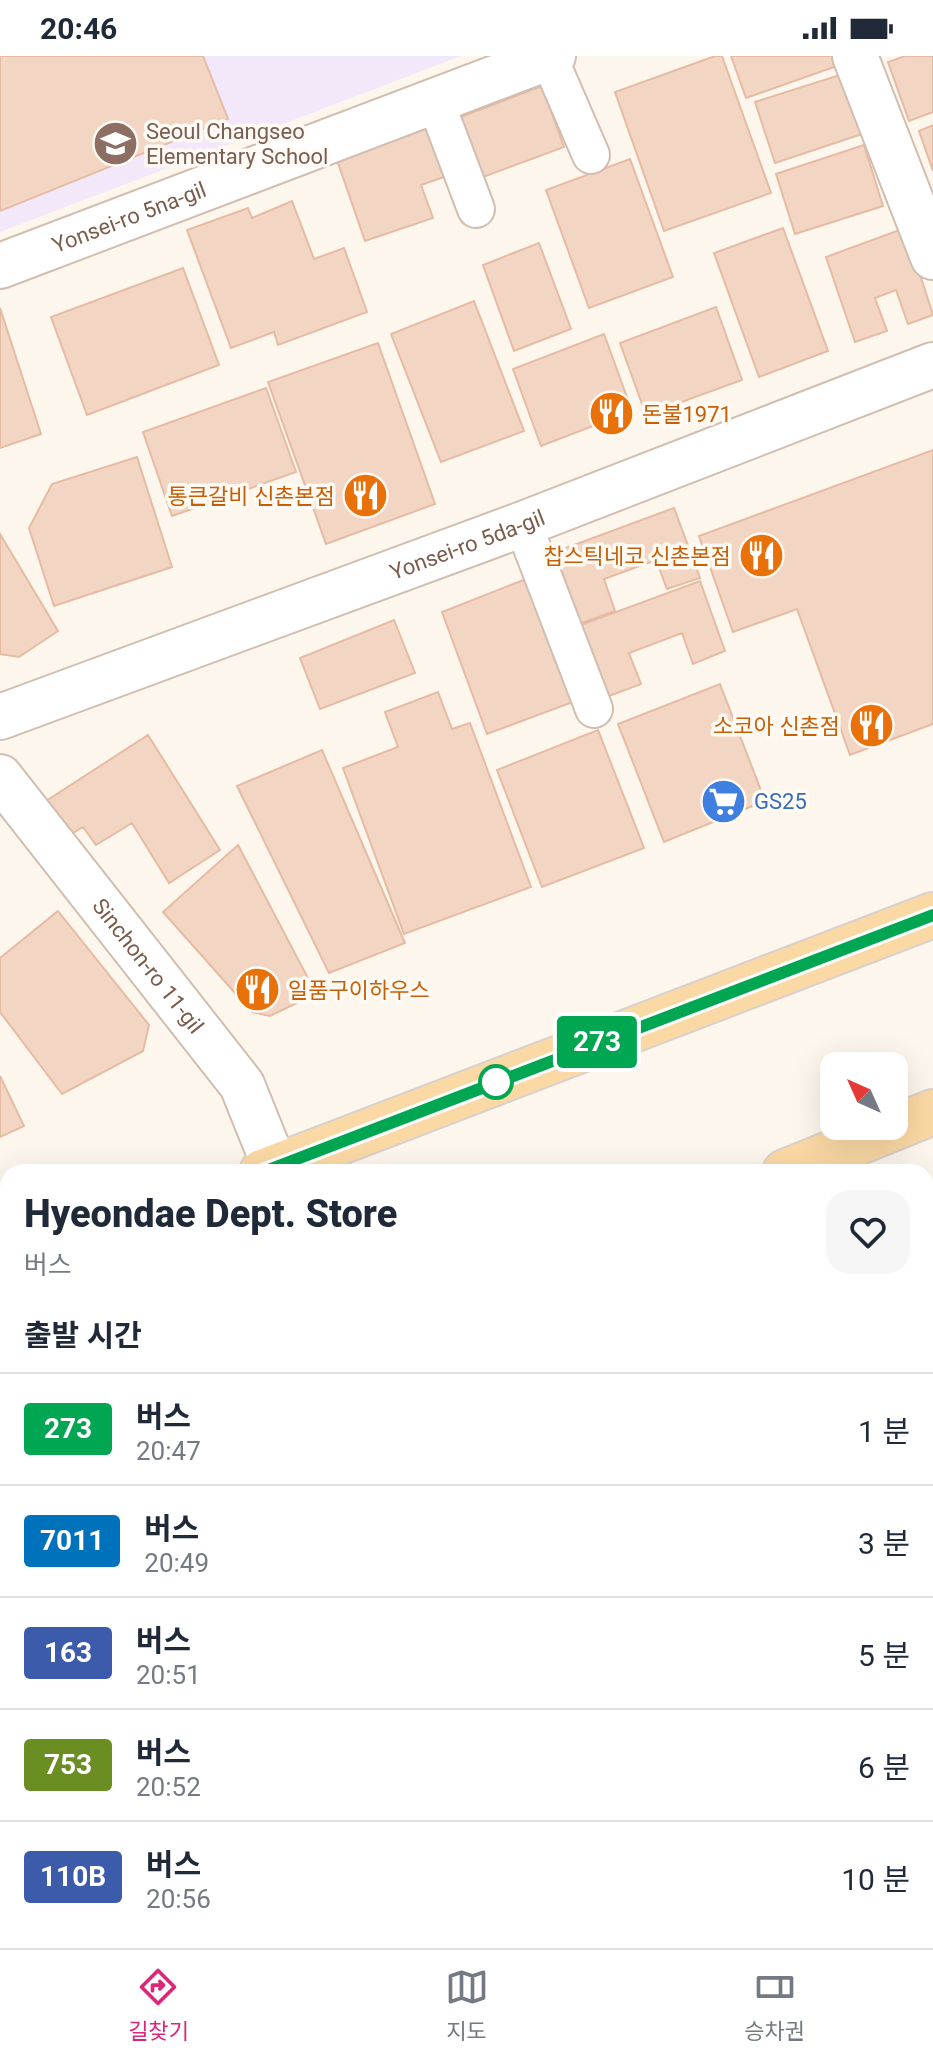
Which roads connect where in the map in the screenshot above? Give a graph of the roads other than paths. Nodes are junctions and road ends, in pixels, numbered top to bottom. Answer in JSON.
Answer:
{"nodes":[{"id":1,"x":855,"y":56,"type":"edge"},
{"id":2,"x":551,"y":57,"type":"edge"},
{"id":3,"x":436,"y":103,"type":"junction"},
{"id":4,"x":591,"y":155,"type":"dead end"},
{"id":5,"x":476,"y":209,"type":"dead end"},
{"id":6,"x":933,"y":257,"type":"edge"},
{"id":7,"x":0,"y":266,"type":"edge"},
{"id":8,"x":933,"y":365,"type":"edge"},
{"id":9,"x":523,"y":524,"type":"junction"},
{"id":10,"x":594,"y":709,"type":"dead end"},
{"id":11,"x":0,"y":717,"type":"edge"},
{"id":12,"x":0,"y":777,"type":"edge"},
{"id":13,"x":928,"y":920,"type":"edge"},
{"id":14,"x":933,"y":1112,"type":"edge"},
{"id":15,"x":267,"y":1164,"type":"edge"},
{"id":16,"x":282,"y":1164,"type":"edge"},
{"id":17,"x":805,"y":1164,"type":"edge"}],
"edges":[{"from":1,"to":6,"type":"street"},
{"from":2,"to":3,"type":"street","name":"Yonsei-ro 5na-gil"},
{"from":2,"to":4,"type":"lane","name":"Yonsei-ro 5na-gil"},
{"from":3,"to":5,"type":"lane"},
{"from":3,"to":7,"type":"street","name":"Yonsei-ro 5na-gil"},
{"from":8,"to":9,"type":"street","name":"Yonsei-ro 5da-gil"},
{"from":9,"to":10,"type":"lane"},
{"from":9,"to":11,"type":"street","name":"Yonsei-ro 5da-gil"},
{"from":12,"to":15,"type":"street","name":"Sinchon-ro 11-gil"},
{"from":13,"to":16,"type":"main road"},
{"from":14,"to":17,"type":"main road"}]}
